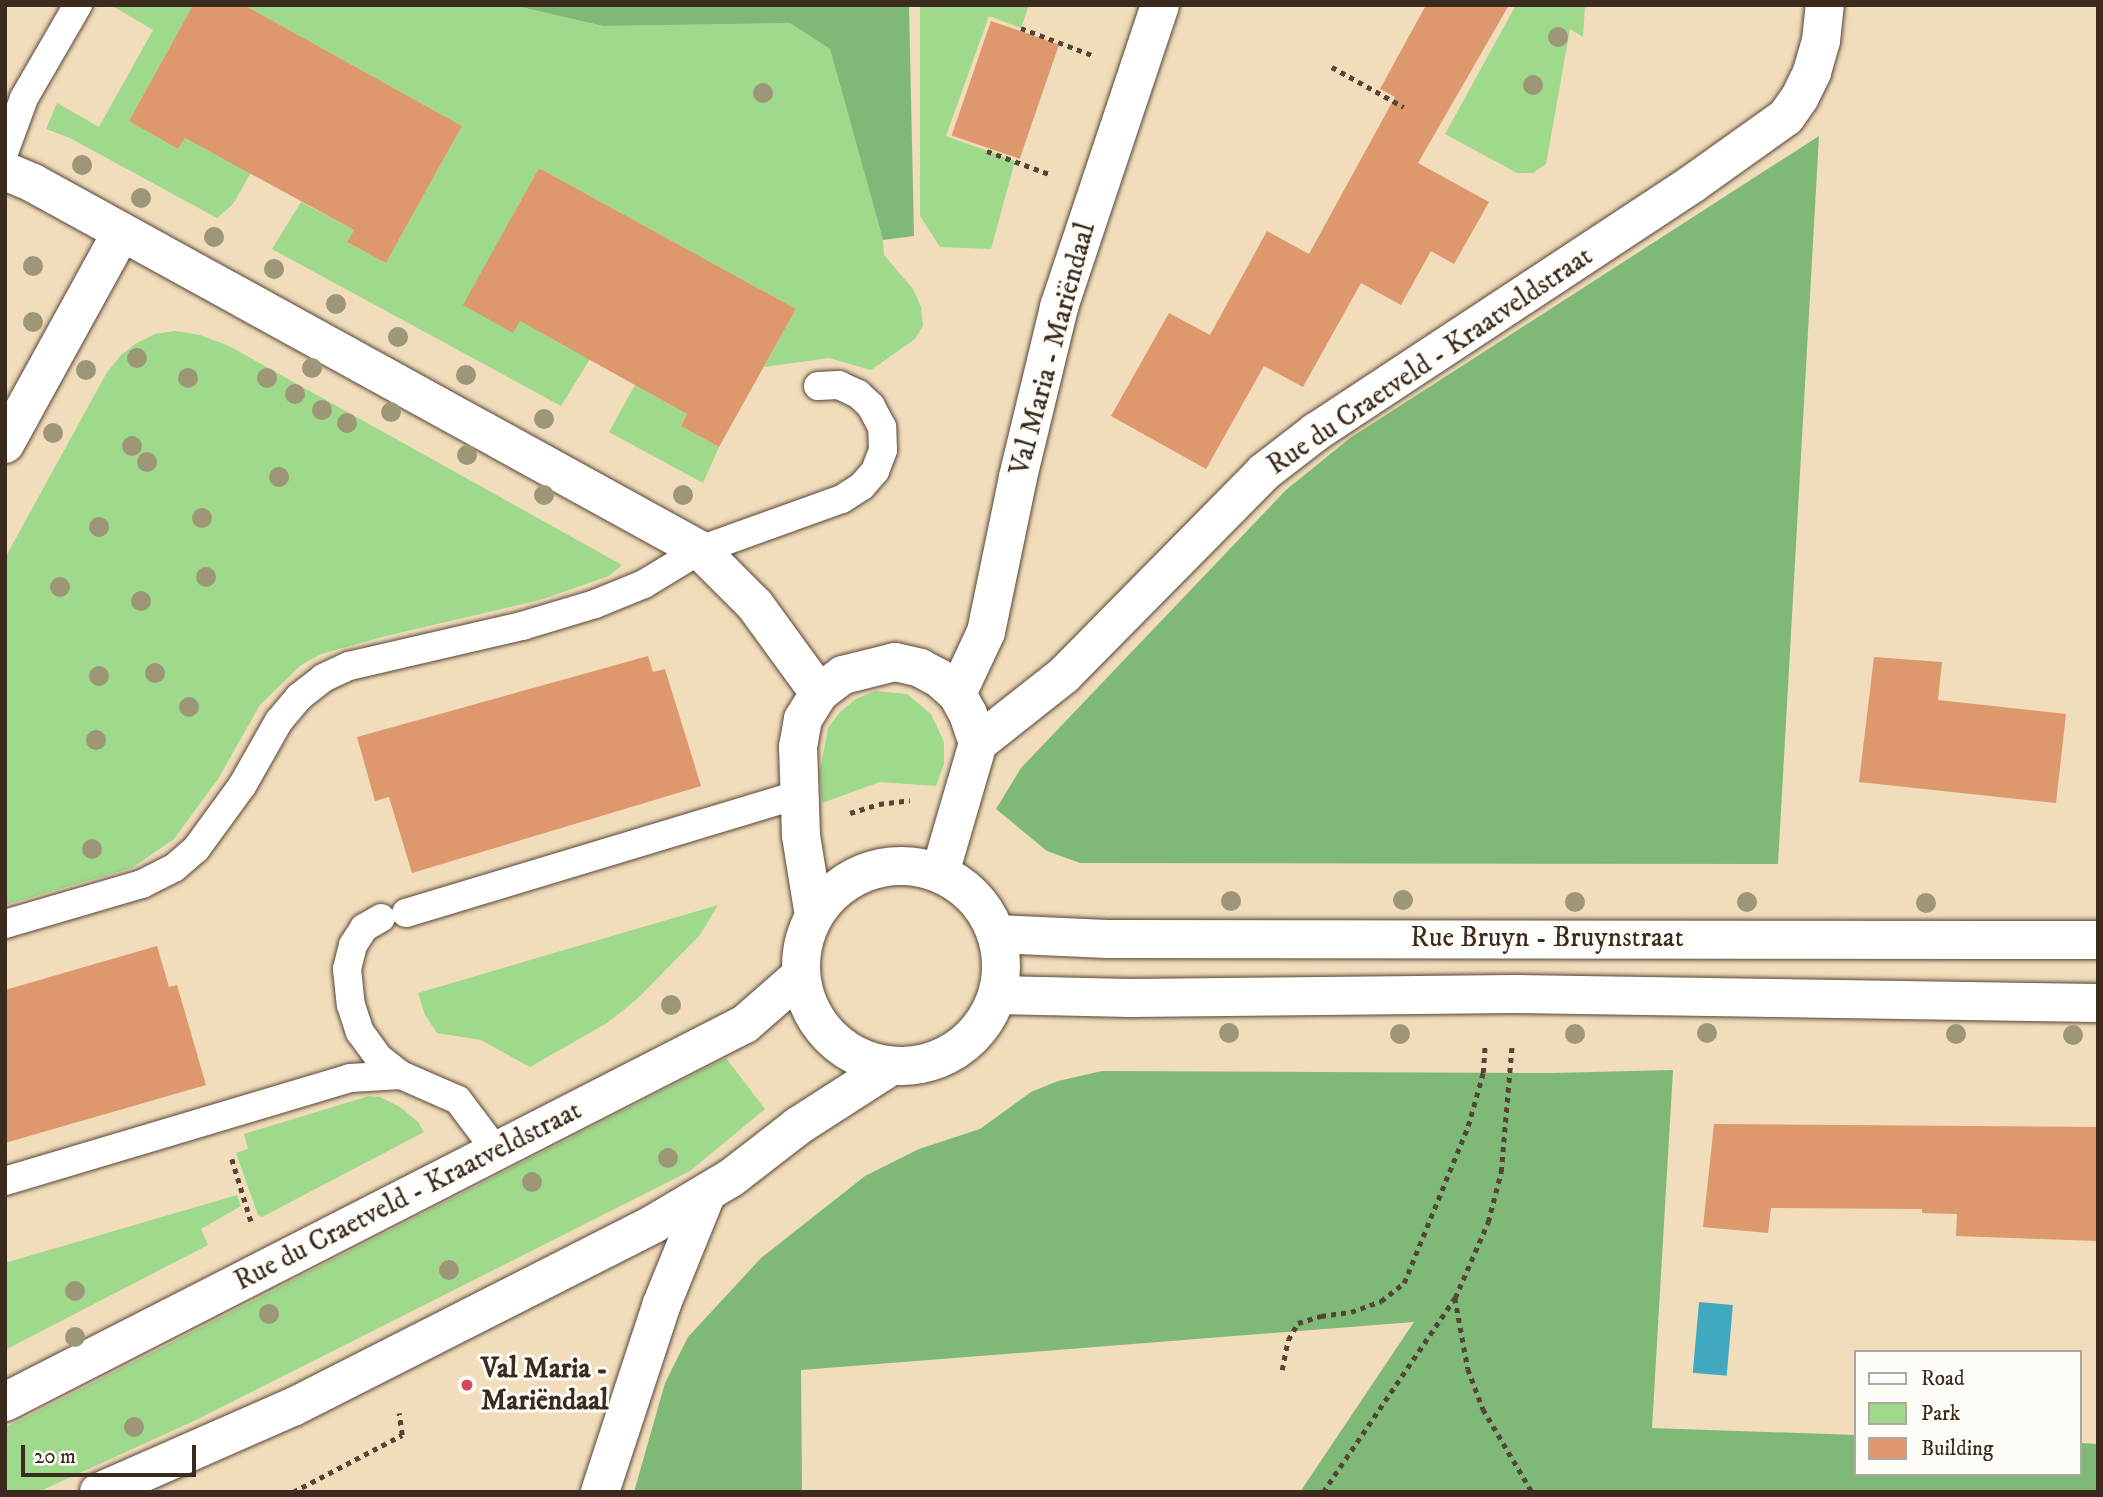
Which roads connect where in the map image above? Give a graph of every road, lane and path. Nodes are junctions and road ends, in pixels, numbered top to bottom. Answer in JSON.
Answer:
{"nodes":[{"id":1,"x":78,"y":5,"type":"edge"},
{"id":2,"x":1160,"y":5,"type":"edge"},
{"id":3,"x":1825,"y":5,"type":"edge"},
{"id":4,"x":1021,"y":28,"type":"dead end"},
{"id":5,"x":1098,"y":57,"type":"dead end"},
{"id":6,"x":1332,"y":67,"type":"dead end"},
{"id":7,"x":1404,"y":107,"type":"dead end"},
{"id":8,"x":5,"y":150,"type":"edge"},
{"id":9,"x":987,"y":151,"type":"dead end"},
{"id":10,"x":5,"y":172,"type":"edge"},
{"id":11,"x":1056,"y":176,"type":"dead end"},
{"id":12,"x":121,"y":233,"type":"junction"},
{"id":13,"x":818,"y":386,"type":"dead end"},
{"id":14,"x":5,"y":444,"type":"edge"},
{"id":15,"x":700,"y":550,"type":"junction"},
{"id":16,"x":819,"y":694,"type":"junction"},
{"id":17,"x":957,"y":694,"type":"junction"},
{"id":18,"x":978,"y":743,"type":"junction"},
{"id":19,"x":798,"y":795,"type":"junction"},
{"id":20,"x":914,"y":800,"type":"dead end"},
{"id":21,"x":848,"y":814,"type":"dead end"},
{"id":22,"x":940,"y":873,"type":"junction"},
{"id":23,"x":814,"y":916,"type":"junction"},
{"id":24,"x":5,"y":924,"type":"edge"},
{"id":25,"x":996,"y":934,"type":"junction"},
{"id":26,"x":2098,"y":940,"type":"edge"},
{"id":27,"x":801,"y":975,"type":"junction"},
{"id":28,"x":1502,"y":994,"type":"junction"},
{"id":29,"x":998,"y":995,"type":"junction"},
{"id":30,"x":2098,"y":1003,"type":"edge"},
{"id":31,"x":890,"y":1067,"type":"junction"},
{"id":32,"x":401,"y":1076,"type":"junction"},
{"id":33,"x":229,"y":1150,"type":"dead end"},
{"id":34,"x":497,"y":1152,"type":"junction"},
{"id":35,"x":5,"y":1181,"type":"edge"},
{"id":36,"x":706,"y":1195,"type":"junction"},
{"id":37,"x":254,"y":1228,"type":"dead end"},
{"id":38,"x":1455,"y":1298,"type":"junction"},
{"id":39,"x":1282,"y":1370,"type":"dead end"},
{"id":40,"x":5,"y":1402,"type":"edge"},
{"id":41,"x":399,"y":1413,"type":"dead end"},
{"id":42,"x":99,"y":1492,"type":"edge"},
{"id":43,"x":293,"y":1492,"type":"edge"},
{"id":44,"x":600,"y":1492,"type":"edge"},
{"id":45,"x":1323,"y":1492,"type":"edge"},
{"id":46,"x":1532,"y":1492,"type":"edge"}],
"edges":[{"from":1,"to":8,"type":"lane"},
{"from":2,"to":17,"type":"street","name":"Val Maria - Mariëndaal"},
{"from":3,"to":18,"type":"street","name":"Rue du Craetveld - Kraatveldstraat"},
{"from":4,"to":5,"type":"path"},
{"from":6,"to":7,"type":"path"},
{"from":9,"to":11,"type":"path"},
{"from":10,"to":12,"type":"street"},
{"from":12,"to":14,"type":"street"},
{"from":12,"to":15,"type":"street"},
{"from":13,"to":15,"type":"lane"},
{"from":15,"to":16,"type":"street"},
{"from":15,"to":24,"type":"lane"},
{"from":16,"to":17,"type":"street"},
{"from":16,"to":19,"type":"street"},
{"from":17,"to":18,"type":"street"},
{"from":18,"to":22,"type":"street"},
{"from":19,"to":23,"type":"street"},
{"from":19,"to":32,"type":"lane"},
{"from":20,"to":21,"type":"path"},
{"from":22,"to":23,"type":"street"},
{"from":22,"to":25,"type":"street"},
{"from":23,"to":27,"type":"street"},
{"from":25,"to":26,"type":"street","name":"Rue Bruyn - Bruynstraat"},
{"from":25,"to":29,"type":"street"},
{"from":27,"to":31,"type":"street"},
{"from":27,"to":34,"type":"street","name":"Rue du Craetveld - Kraatveldstraat"},
{"from":28,"to":29,"type":"street","name":"Rue Bruyn - Bruynstraat"},
{"from":28,"to":30,"type":"street","name":"Rue Bruyn - Bruynstraat"},
{"from":28,"to":38,"type":"path"},
{"from":28,"to":39,"type":"path"},
{"from":29,"to":31,"type":"street"},
{"from":31,"to":36,"type":"street"},
{"from":32,"to":34,"type":"lane"},
{"from":32,"to":35,"type":"lane"},
{"from":33,"to":37,"type":"path"},
{"from":34,"to":40,"type":"street","name":"Rue du Craetveld - Kraatveldstraat"},
{"from":36,"to":42,"type":"street"},
{"from":36,"to":44,"type":"street"},
{"from":38,"to":45,"type":"path"},
{"from":38,"to":46,"type":"path"},
{"from":41,"to":43,"type":"path"}]}
